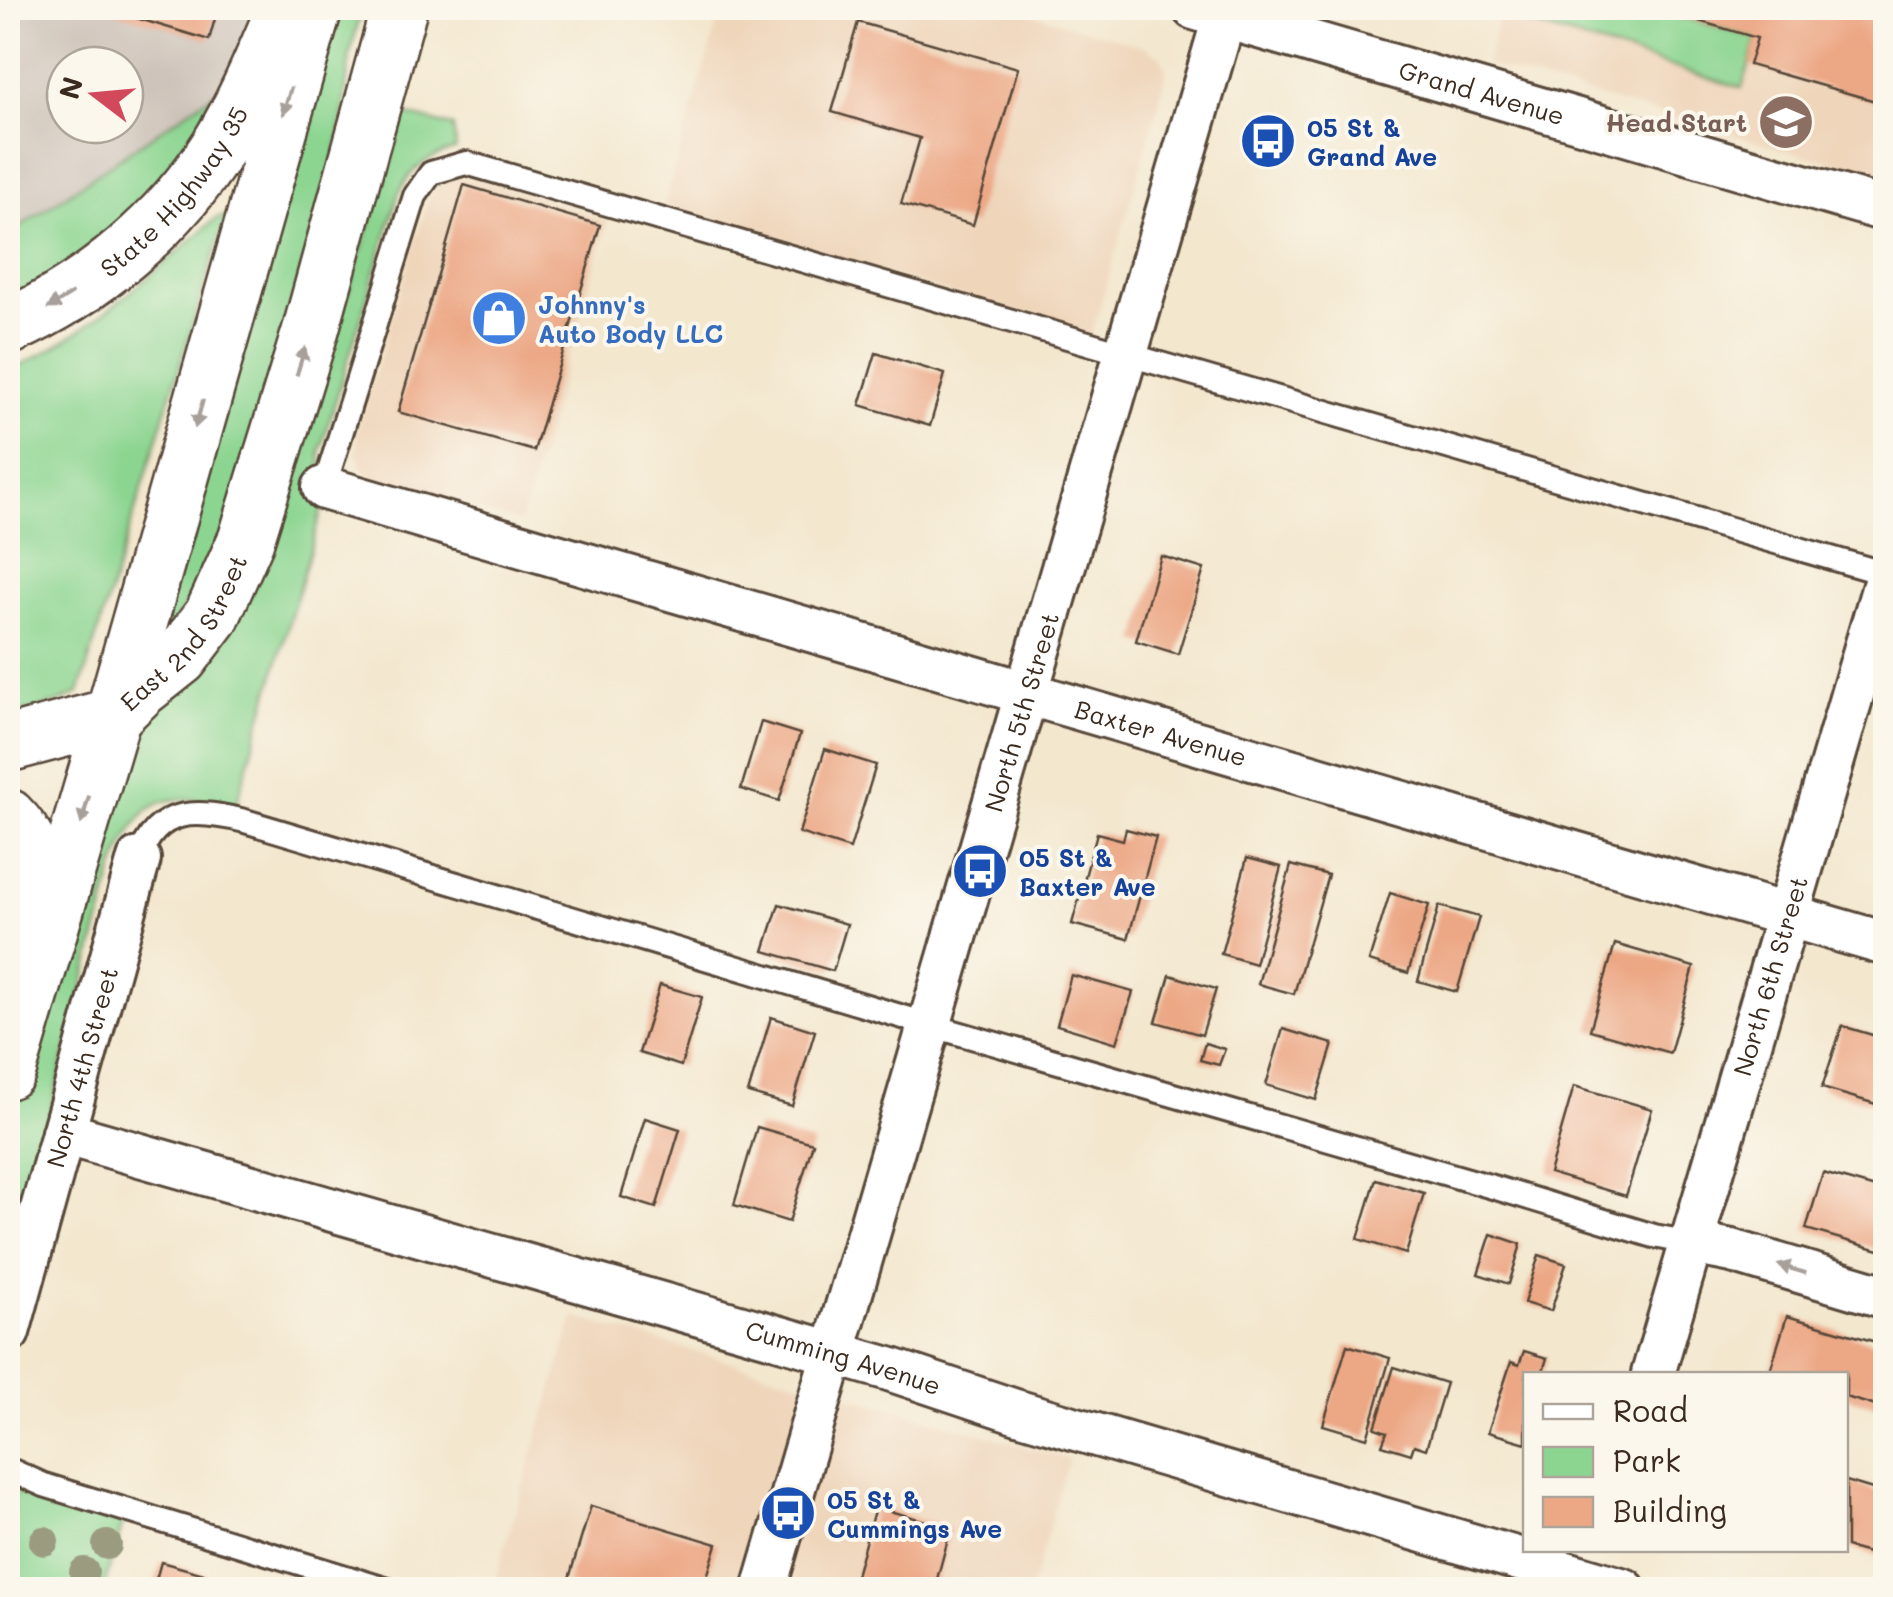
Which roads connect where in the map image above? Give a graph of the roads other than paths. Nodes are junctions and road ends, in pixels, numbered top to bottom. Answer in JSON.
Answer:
{"nodes":[{"id":1,"x":285,"y":8,"type":"edge"},
{"id":2,"x":314,"y":8,"type":"edge"},
{"id":3,"x":400,"y":8,"type":"edge"},
{"id":4,"x":1215,"y":10,"type":"edge"},
{"id":5,"x":1886,"y":210,"type":"edge"},
{"id":6,"x":8,"y":328,"type":"edge"},
{"id":7,"x":1126,"y":354,"type":"junction"},
{"id":8,"x":324,"y":488,"type":"joint"},
{"id":9,"x":1886,"y":577,"type":"edge"},
{"id":10,"x":1026,"y":693,"type":"junction"},
{"id":11,"x":113,"y":716,"type":"junction"},
{"id":12,"x":8,"y":744,"type":"edge"},
{"id":13,"x":8,"y":817,"type":"edge"},
{"id":14,"x":139,"y":860,"type":"joint"},
{"id":15,"x":1788,"y":916,"type":"junction"},
{"id":16,"x":1886,"y":944,"type":"edge"},
{"id":17,"x":8,"y":1022,"type":"edge"},
{"id":18,"x":930,"y":1025,"type":"junction"},
{"id":19,"x":8,"y":1072,"type":"edge"},
{"id":20,"x":63,"y":1133,"type":"junction"},
{"id":21,"x":1692,"y":1243,"type":"junction"},
{"id":22,"x":1886,"y":1297,"type":"edge"},
{"id":23,"x":8,"y":1332,"type":"edge"},
{"id":24,"x":834,"y":1354,"type":"junction"},
{"id":25,"x":1654,"y":1372,"type":"edge"},
{"id":26,"x":8,"y":1469,"type":"edge"},
{"id":27,"x":1602,"y":1577,"type":"edge"},
{"id":28,"x":388,"y":1590,"type":"edge"},
{"id":29,"x":764,"y":1590,"type":"edge"}],
"edges":[{"from":1,"to":6,"type":"main road","name":"State Highway 35","one_way":true},
{"from":2,"to":11,"type":"main road","name":"East 2nd Street","one_way":true},
{"from":11,"to":3,"type":"main road","name":"East 2nd Street","one_way":true},
{"from":4,"to":5,"type":"street","name":"Grand Avenue"},
{"from":4,"to":7,"type":"street","name":"North 5th Street"},
{"from":7,"to":8,"type":"lane"},
{"from":7,"to":9,"type":"lane"},
{"from":7,"to":10,"type":"street","name":"North 5th Street"},
{"from":8,"to":10,"type":"street","name":"Baxter Avenue"},
{"from":9,"to":15,"type":"street","name":"North 6th Street"},
{"from":10,"to":15,"type":"street","name":"Baxter Avenue"},
{"from":10,"to":18,"type":"street","name":"North 5th Street"},
{"from":11,"to":12,"type":"main road"},
{"from":11,"to":19,"type":"main road","one_way":true},
{"from":13,"to":17,"type":"main road"},
{"from":14,"to":18,"type":"lane"},
{"from":14,"to":20,"type":"street","name":"North 4th Street"},
{"from":15,"to":16,"type":"street","name":"Baxter Avenue"},
{"from":15,"to":21,"type":"street","name":"North 6th Street"},
{"from":18,"to":21,"type":"lane"},
{"from":18,"to":24,"type":"street","name":"North 5th Street"},
{"from":20,"to":23,"type":"street","name":"North 4th Street"},
{"from":20,"to":24,"type":"street","name":"Cumming Avenue"},
{"from":22,"to":21,"type":"street","one_way":true},
{"from":21,"to":25,"type":"street","name":"North 6th Street"},
{"from":24,"to":27,"type":"street","name":"Cumming Avenue"},
{"from":24,"to":29,"type":"street","name":"North 5th Street"},
{"from":26,"to":28,"type":"lane"}]}
